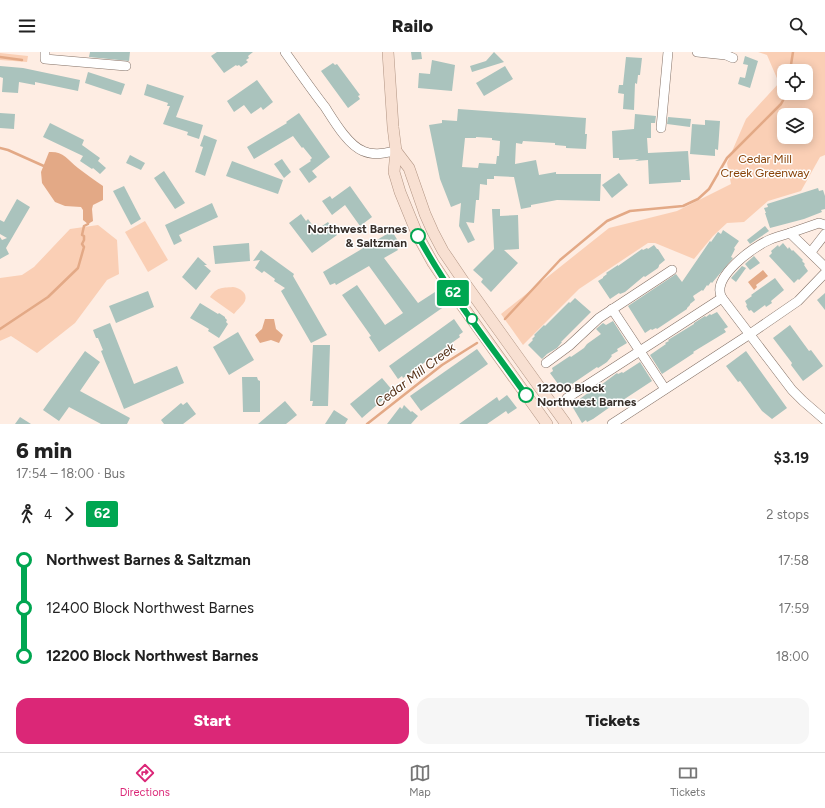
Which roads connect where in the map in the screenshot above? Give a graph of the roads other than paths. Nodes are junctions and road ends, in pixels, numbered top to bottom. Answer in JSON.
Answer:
{"nodes":[{"id":1,"x":45,"y":52,"type":"edge"},
{"id":2,"x":285,"y":52,"type":"edge"},
{"id":3,"x":388,"y":52,"type":"edge"},
{"id":4,"x":668,"y":52,"type":"edge"},
{"id":5,"x":697,"y":52,"type":"edge"},
{"id":6,"x":733,"y":58,"type":"dead end"},
{"id":7,"x":126,"y":66,"type":"dead end"},
{"id":8,"x":661,"y":128,"type":"dead end"},
{"id":9,"x":396,"y":151,"type":"junction"},
{"id":10,"x":825,"y":225,"type":"edge"},
{"id":11,"x":790,"y":233,"type":"junction"},
{"id":12,"x":825,"y":234,"type":"edge"},
{"id":13,"x":811,"y":252,"type":"junction"},
{"id":14,"x":825,"y":267,"type":"edge"},
{"id":15,"x":672,"y":270,"type":"dead end"},
{"id":16,"x":825,"y":273,"type":"edge"},
{"id":17,"x":722,"y":298,"type":"junction"},
{"id":18,"x":612,"y":309,"type":"junction"},
{"id":19,"x":750,"y":334,"type":"junction"},
{"id":20,"x":640,"y":351,"type":"junction"},
{"id":21,"x":546,"y":363,"type":"dead end"},
{"id":22,"x":666,"y":389,"type":"junction"},
{"id":23,"x":567,"y":398,"type":"dead end"},
{"id":24,"x":825,"y":420,"type":"edge"},
{"id":25,"x":547,"y":424,"type":"edge"},
{"id":26,"x":566,"y":424,"type":"edge"},
{"id":27,"x":612,"y":424,"type":"edge"}],
"edges":[{"from":1,"to":7,"type":"street"},
{"from":2,"to":9,"type":"street"},
{"from":3,"to":9,"type":"main road"},
{"from":4,"to":8,"type":"street"},
{"from":5,"to":6,"type":"street"},
{"from":9,"to":25,"type":"main road"},
{"from":9,"to":26,"type":"main road"},
{"from":10,"to":11,"type":"street"},
{"from":11,"to":13,"type":"street"},
{"from":11,"to":17,"type":"street"},
{"from":12,"to":13,"type":"street"},
{"from":13,"to":14,"type":"street"},
{"from":15,"to":18,"type":"street"},
{"from":16,"to":19,"type":"street"},
{"from":17,"to":19,"type":"street"},
{"from":17,"to":20,"type":"street"},
{"from":18,"to":20,"type":"street"},
{"from":18,"to":21,"type":"street"},
{"from":19,"to":22,"type":"street"},
{"from":19,"to":24,"type":"street"},
{"from":20,"to":22,"type":"street"},
{"from":20,"to":23,"type":"street"},
{"from":22,"to":27,"type":"street"}]}
